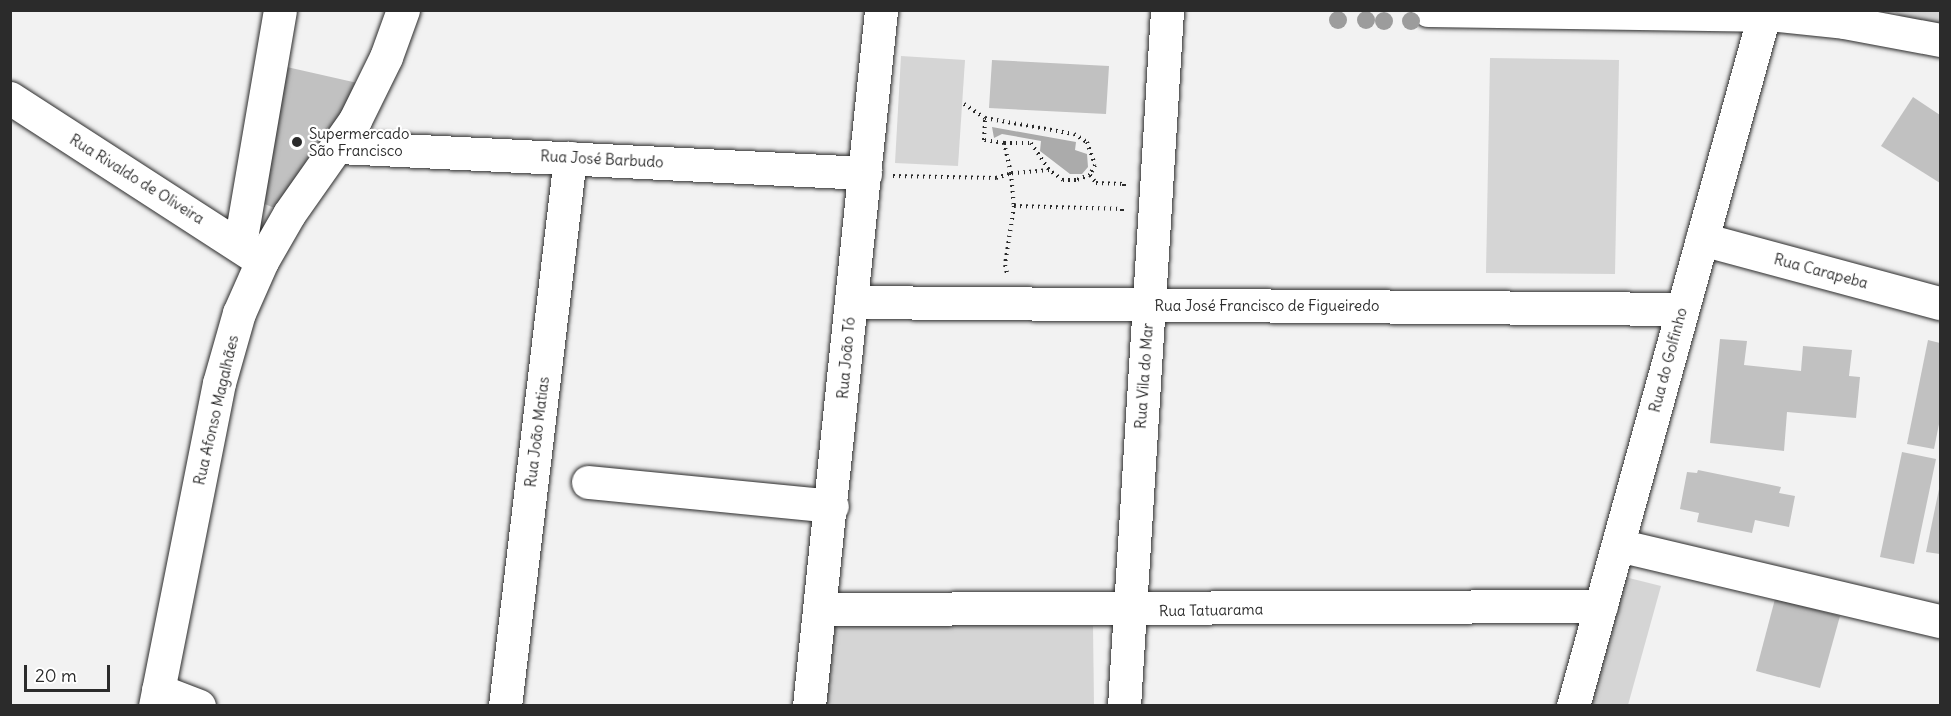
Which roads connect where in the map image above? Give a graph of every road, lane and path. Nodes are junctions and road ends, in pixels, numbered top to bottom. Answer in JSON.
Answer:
{"nodes":[{"id":1,"x":280,"y":10,"type":"edge"},
{"id":2,"x":403,"y":10,"type":"edge"},
{"id":3,"x":881,"y":10,"type":"edge"},
{"id":4,"x":1167,"y":10,"type":"edge"},
{"id":5,"x":1428,"y":10,"type":"edge"},
{"id":6,"x":1475,"y":11,"type":"edge"},
{"id":7,"x":1774,"y":14,"type":"edge"},
{"id":8,"x":1845,"y":16,"type":"edge"},
{"id":9,"x":1878,"y":19,"type":"edge"},
{"id":10,"x":1941,"y":40,"type":"edge"},
{"id":11,"x":10,"y":98,"type":"edge"},
{"id":12,"x":964,"y":104,"type":"dead end"},
{"id":13,"x":985,"y":118,"type":"junction"},
{"id":14,"x":1004,"y":143,"type":"junction"},
{"id":15,"x":339,"y":147,"type":"junction"},
{"id":16,"x":570,"y":158,"type":"junction"},
{"id":17,"x":1049,"y":170,"type":"junction"},
{"id":18,"x":1011,"y":173,"type":"junction"},
{"id":19,"x":879,"y":175,"type":"junction"},
{"id":20,"x":1090,"y":175,"type":"junction"},
{"id":21,"x":1124,"y":193,"type":"dead end"},
{"id":22,"x":1123,"y":201,"type":"dead end"},
{"id":23,"x":1014,"y":206,"type":"junction"},
{"id":24,"x":1122,"y":209,"type":"junction"},
{"id":25,"x":1122,"y":220,"type":"dead end"},
{"id":26,"x":1702,"y":239,"type":"junction"},
{"id":27,"x":251,"y":253,"type":"junction"},
{"id":28,"x":1013,"y":274,"type":"dead end"},
{"id":29,"x":852,"y":302,"type":"junction"},
{"id":30,"x":1941,"y":303,"type":"edge"},
{"id":31,"x":1149,"y":305,"type":"junction"},
{"id":32,"x":1682,"y":309,"type":"junction"},
{"id":33,"x":588,"y":482,"type":"dead end"},
{"id":34,"x":832,"y":506,"type":"junction"},
{"id":35,"x":1618,"y":545,"type":"junction"},
{"id":36,"x":1601,"y":606,"type":"junction"},
{"id":37,"x":822,"y":609,"type":"junction"},
{"id":38,"x":1129,"y":610,"type":"junction"},
{"id":39,"x":1941,"y":621,"type":"edge"},
{"id":40,"x":156,"y":698,"type":"edge"},
{"id":41,"x":199,"y":705,"type":"edge"},
{"id":42,"x":505,"y":705,"type":"edge"},
{"id":43,"x":809,"y":705,"type":"edge"},
{"id":44,"x":1124,"y":705,"type":"edge"},
{"id":45,"x":1573,"y":705,"type":"edge"}],
"edges":[{"from":1,"to":27,"type":"street","name":"Rua Afonso Magalhães"},
{"from":2,"to":15,"type":"street","name":"Rua Afonso Magalhães"},
{"from":3,"to":19,"type":"street","name":"Rua João Tó"},
{"from":4,"to":31,"type":"street","name":"Rua Vila do Mar"},
{"from":5,"to":6,"type":"street"},
{"from":6,"to":7,"type":"street"},
{"from":7,"to":8,"type":"street"},
{"from":7,"to":26,"type":"street","name":"Rua do Golfinho"},
{"from":8,"to":9,"type":"street"},
{"from":9,"to":10,"type":"street"},
{"from":11,"to":27,"type":"street","name":"Rua Rivaldo de Oliveira"},
{"from":12,"to":13,"type":"path"},
{"from":13,"to":14,"type":"path"},
{"from":13,"to":20,"type":"path"},
{"from":14,"to":17,"type":"path"},
{"from":14,"to":18,"type":"path"},
{"from":15,"to":16,"type":"street","name":"Rua José Barbudo"},
{"from":15,"to":27,"type":"street","name":"Rua Afonso Magalhães"},
{"from":16,"to":19,"type":"street","name":"Rua José Barbudo"},
{"from":16,"to":42,"type":"street","name":"Rua João Matias"},
{"from":17,"to":18,"type":"path"},
{"from":17,"to":20,"type":"path"},
{"from":18,"to":19,"type":"path"},
{"from":18,"to":23,"type":"path"},
{"from":19,"to":29,"type":"street","name":"Rua João Tó"},
{"from":20,"to":21,"type":"path"},
{"from":22,"to":24,"type":"path"},
{"from":23,"to":24,"type":"path"},
{"from":23,"to":28,"type":"path"},
{"from":24,"to":25,"type":"path"},
{"from":26,"to":30,"type":"street","name":"Rua Carapeba"},
{"from":26,"to":32,"type":"street","name":"Rua do Golfinho"},
{"from":27,"to":40,"type":"street","name":"Rua Afonso Magalhães"},
{"from":29,"to":31,"type":"street","name":"Rua José Francisco de Figueiredo"},
{"from":29,"to":34,"type":"street","name":"Rua João Tó"},
{"from":31,"to":32,"type":"street","name":"Rua José Francisco de Figueiredo"},
{"from":31,"to":38,"type":"street","name":"Rua Vila do Mar"},
{"from":32,"to":35,"type":"street","name":"Rua do Golfinho"},
{"from":33,"to":34,"type":"street"},
{"from":34,"to":37,"type":"street","name":"Rua João Tó"},
{"from":35,"to":36,"type":"street","name":"Rua do Golfinho"},
{"from":35,"to":39,"type":"street"},
{"from":36,"to":38,"type":"street","name":"Rua Tatuarama"},
{"from":36,"to":45,"type":"street","name":"Rua do Golfinho"},
{"from":37,"to":38,"type":"street","name":"Rua Tatuarama"},
{"from":37,"to":43,"type":"street","name":"Rua João Tó"},
{"from":38,"to":44,"type":"street","name":"Rua Vila do Mar"},
{"from":40,"to":41,"type":"street"}]}
